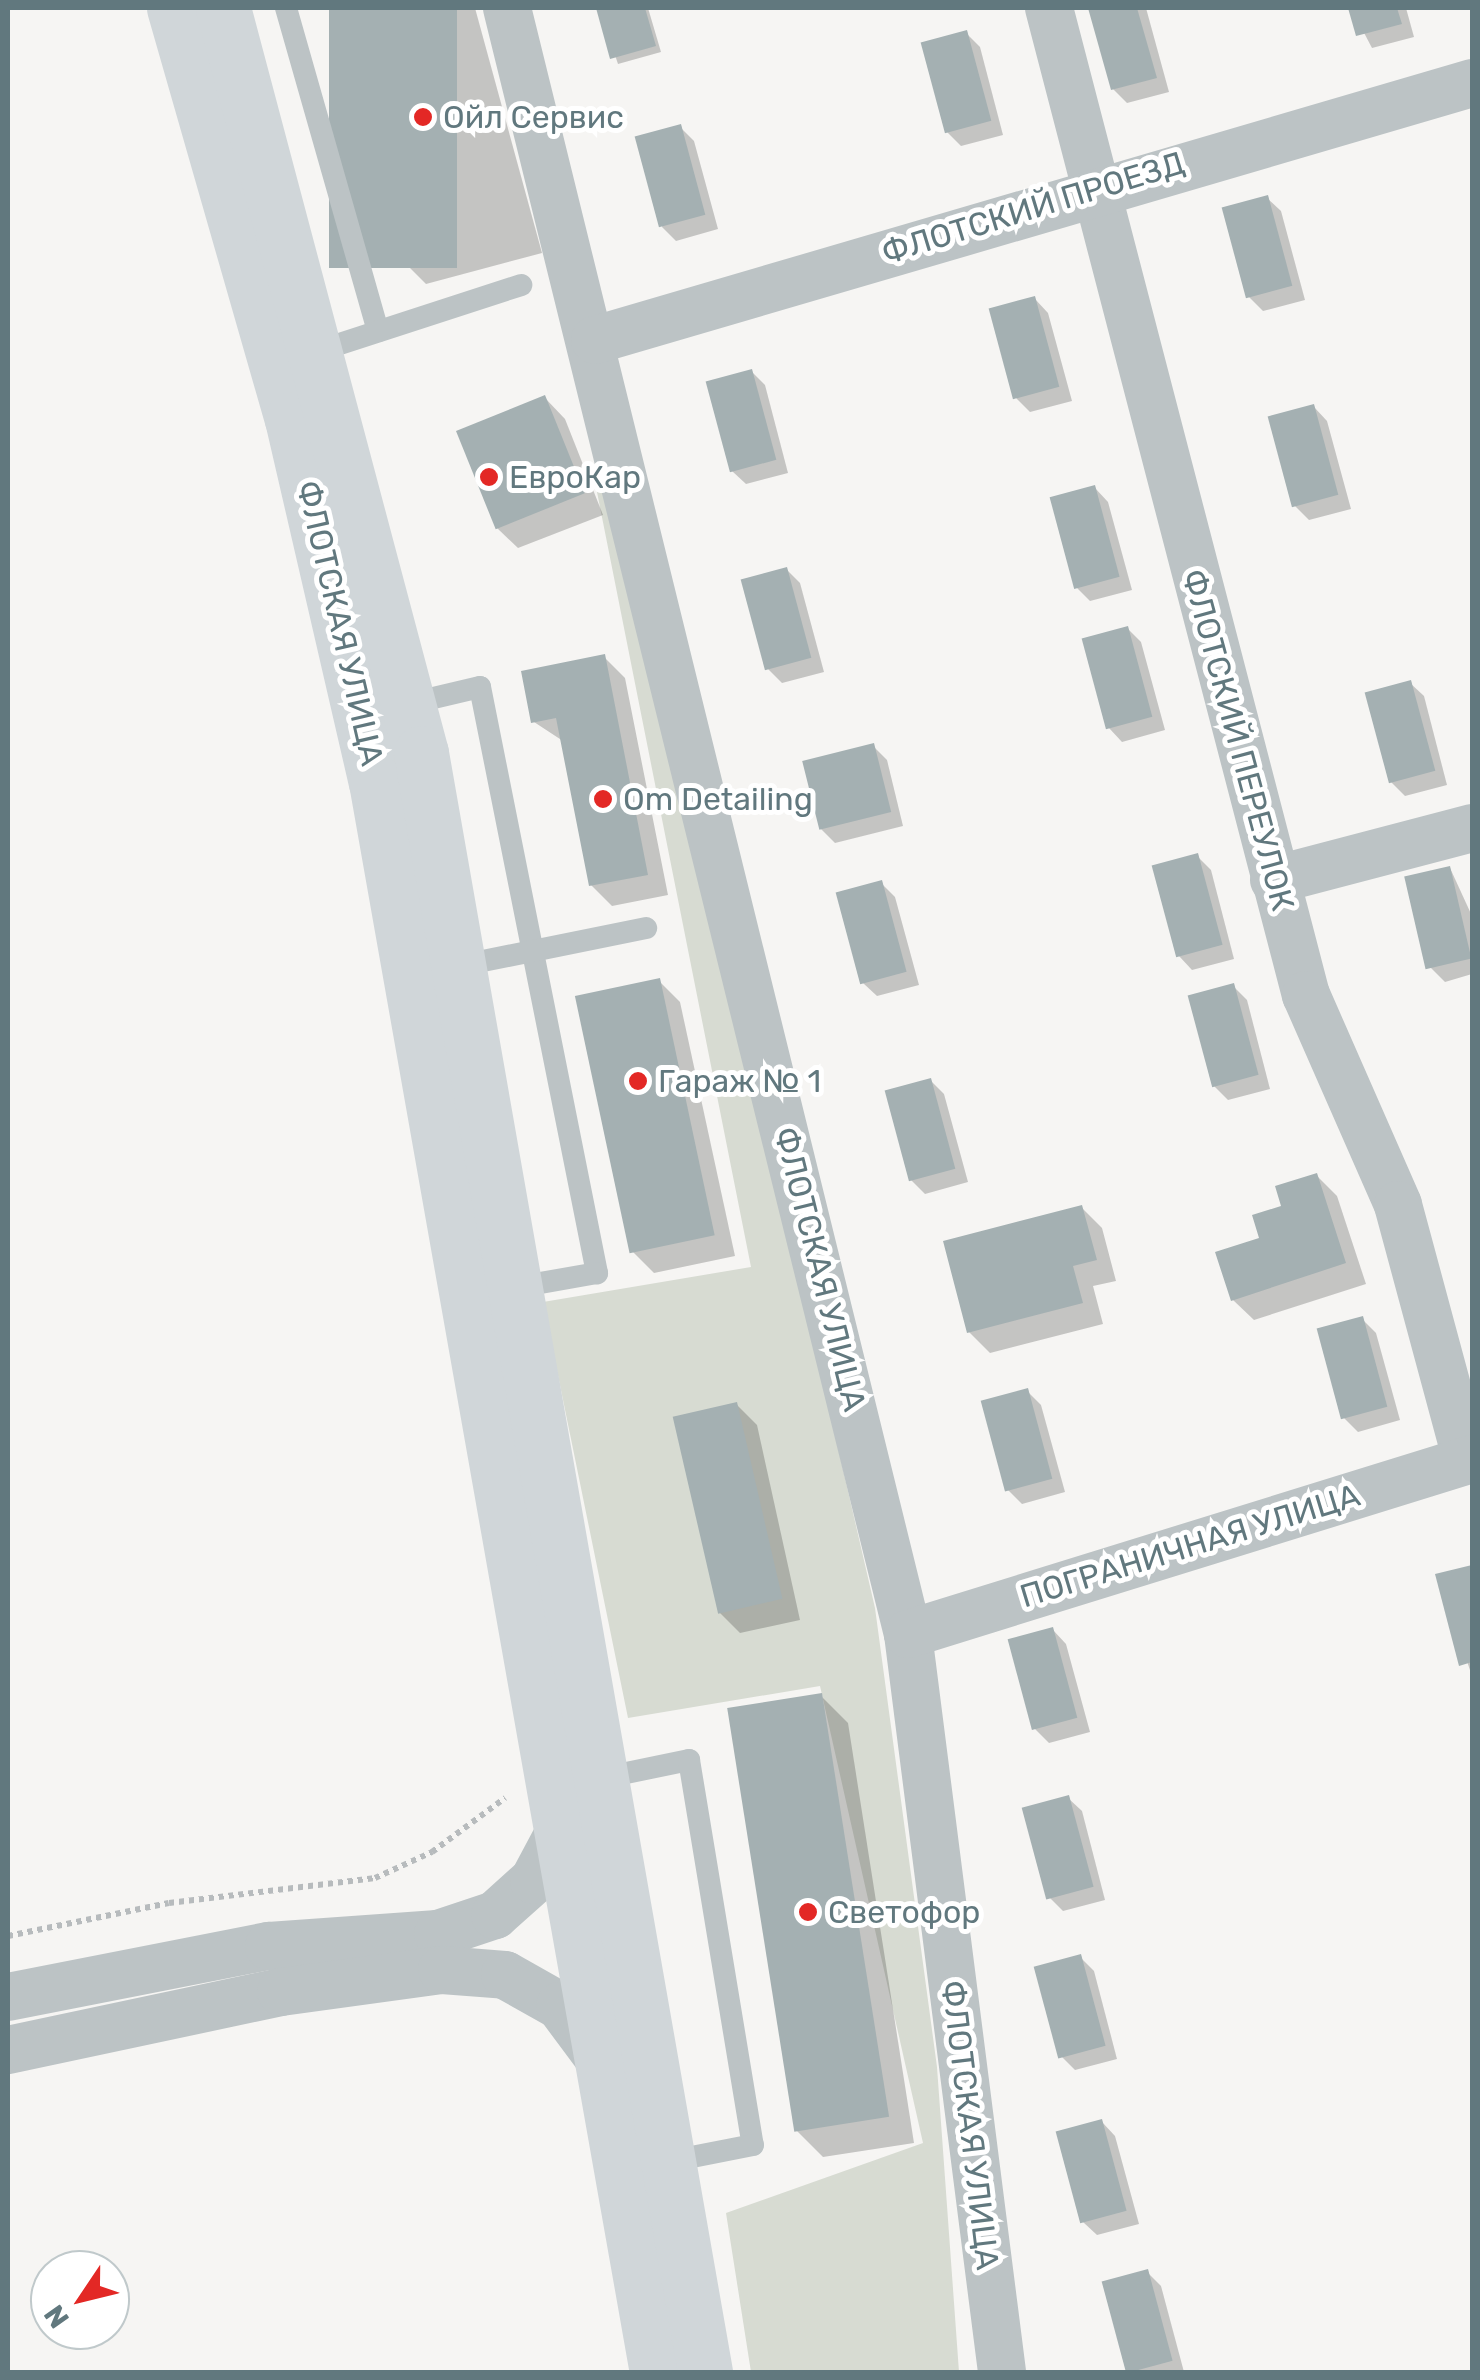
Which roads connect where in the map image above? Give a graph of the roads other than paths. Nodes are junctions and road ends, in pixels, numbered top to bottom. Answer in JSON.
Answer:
{"nodes":[{"id":1,"x":174,"y":8,"type":"edge"},
{"id":2,"x":223,"y":8,"type":"edge"},
{"id":3,"x":286,"y":8,"type":"edge"},
{"id":4,"x":506,"y":8,"type":"edge"},
{"id":5,"x":1049,"y":8,"type":"edge"},
{"id":6,"x":1472,"y":83,"type":"edge"},
{"id":7,"x":1095,"y":188,"type":"junction"},
{"id":8,"x":521,"y":284,"type":"dead end"},
{"id":9,"x":378,"y":332,"type":"junction"},
{"id":10,"x":595,"y":340,"type":"junction"},
{"id":11,"x":298,"y":358,"type":"junction"},
{"id":12,"x":408,"y":704,"type":"junction"},
{"id":13,"x":1472,"y":828,"type":"edge"},
{"id":14,"x":1274,"y":880,"type":"junction"},
{"id":15,"x":646,"y":928,"type":"dead end"},
{"id":16,"x":533,"y":951,"type":"junction"},
{"id":17,"x":462,"y":965,"type":"junction"},
{"id":18,"x":410,"y":976,"type":"junction"},
{"id":19,"x":518,"y":1287,"type":"junction"},
{"id":20,"x":1470,"y":1459,"type":"edge"},
{"id":21,"x":908,"y":1634,"type":"junction"},
{"id":22,"x":603,"y":1778,"type":"junction"},
{"id":23,"x":538,"y":1800,"type":"junction"},
{"id":24,"x":8,"y":1998,"type":"edge"},
{"id":25,"x":8,"y":2050,"type":"edge"},
{"id":26,"x":603,"y":2064,"type":"junction"},
{"id":27,"x":646,"y":2165,"type":"junction"},
{"id":28,"x":657,"y":2372,"type":"edge"},
{"id":29,"x":705,"y":2372,"type":"edge"},
{"id":30,"x":1002,"y":2372,"type":"edge"}],
"edges":[{"from":1,"to":11,"type":"main road","name":"ФЛОТСКАЯ УЛИЦА"},
{"from":2,"to":11,"type":"main road","name":"ФЛОТСКАЯ УЛИЦА"},
{"from":3,"to":9,"type":"lane"},
{"from":4,"to":10,"type":"street","name":"ФЛОТСКАЯ УЛИЦА"},
{"from":5,"to":7,"type":"street","name":"ФЛОТСКИЙ ПЕРЕУЛОК"},
{"from":6,"to":7,"type":"street","name":"ФЛОТСКИЙ ПРОЕЗД"},
{"from":7,"to":10,"type":"street","name":"ФЛОТСКИЙ ПРОЕЗД"},
{"from":7,"to":14,"type":"street","name":"ФЛОТСКИЙ ПЕРЕУЛОК"},
{"from":8,"to":9,"type":"lane"},
{"from":9,"to":11,"type":"lane"},
{"from":10,"to":21,"type":"street","name":"ФЛОТСКАЯ УЛИЦА"},
{"from":11,"to":12,"type":"main road","name":"ФЛОТСКАЯ УЛИЦА"},
{"from":11,"to":18,"type":"main road","name":"ФЛОТСКАЯ УЛИЦА"},
{"from":12,"to":16,"type":"lane"},
{"from":12,"to":17,"type":"main road","name":"ФЛОТСКАЯ УЛИЦА"},
{"from":13,"to":14,"type":"street"},
{"from":14,"to":20,"type":"street","name":"ФЛОТСКИЙ ПЕРЕУЛОК"},
{"from":15,"to":16,"type":"lane"},
{"from":16,"to":17,"type":"lane"},
{"from":16,"to":19,"type":"lane"},
{"from":17,"to":18,"type":"lane"},
{"from":17,"to":19,"type":"main road","name":"ФЛОТСКАЯ УЛИЦА"},
{"from":18,"to":23,"type":"main road","name":"ФЛОТСКАЯ УЛИЦА"},
{"from":19,"to":22,"type":"main road","name":"ФЛОТСКАЯ УЛИЦА"},
{"from":20,"to":21,"type":"street","name":"ПОГРАНИЧНАЯ УЛИЦА"},
{"from":21,"to":30,"type":"street","name":"ФЛОТСКАЯ УЛИЦА"},
{"from":22,"to":23,"type":"lane"},
{"from":22,"to":27,"type":"main road","name":"ФЛОТСКАЯ УЛИЦА"},
{"from":22,"to":27,"type":"lane"},
{"from":23,"to":24,"type":"street"},
{"from":23,"to":26,"type":"main road","name":"ФЛОТСКАЯ УЛИЦА"},
{"from":25,"to":26,"type":"street"},
{"from":26,"to":27,"type":"main road","name":"ФЛОТСКАЯ УЛИЦА"},
{"from":27,"to":28,"type":"main road","name":"ФЛОТСКАЯ УЛИЦА"},
{"from":27,"to":29,"type":"main road","name":"ФЛОТСКАЯ УЛИЦА"}]}
